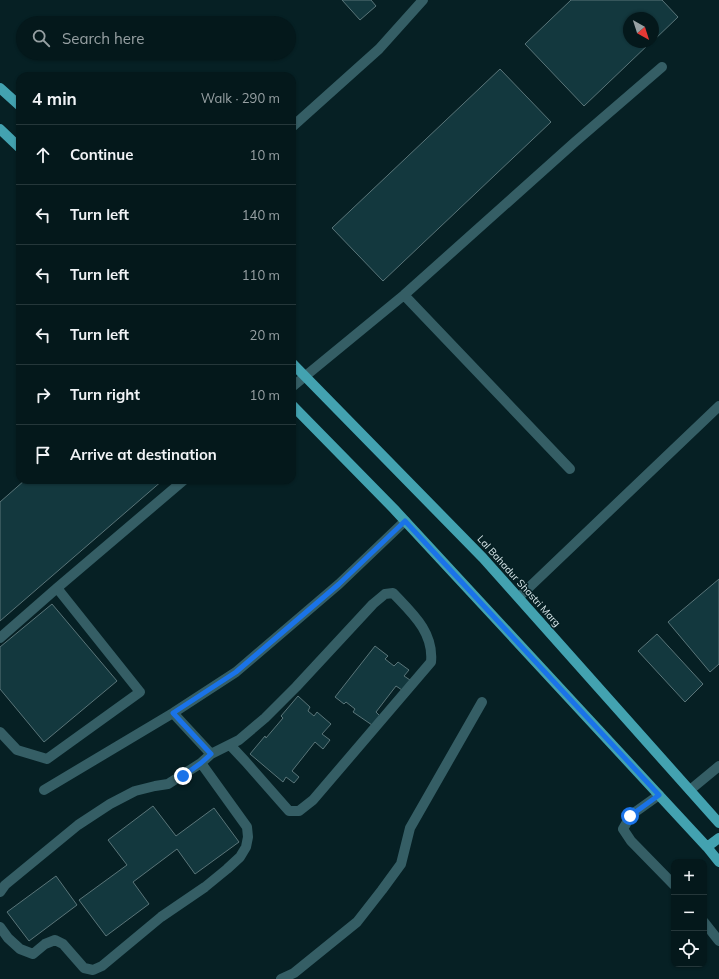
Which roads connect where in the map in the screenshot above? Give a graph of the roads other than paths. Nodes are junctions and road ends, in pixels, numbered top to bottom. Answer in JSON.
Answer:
{"nodes":[{"id":1,"x":423,"y":0,"type":"edge"},
{"id":2,"x":662,"y":67,"type":"dead end"},
{"id":3,"x":0,"y":88,"type":"edge"},
{"id":4,"x":16,"y":102,"type":"edge"},
{"id":5,"x":296,"y":123,"type":"edge"},
{"id":6,"x":0,"y":129,"type":"edge"},
{"id":7,"x":16,"y":144,"type":"edge"},
{"id":8,"x":404,"y":294,"type":"junction"},
{"id":9,"x":296,"y":367,"type":"edge"},
{"id":10,"x":305,"y":376,"type":"junction"},
{"id":11,"x":296,"y":384,"type":"edge"},
{"id":12,"x":719,"y":406,"type":"edge"},
{"id":13,"x":296,"y":410,"type":"edge"},
{"id":14,"x":570,"y":469,"type":"dead end"},
{"id":15,"x":179,"y":484,"type":"edge"},
{"id":16,"x":405,"y":521,"type":"junction"},
{"id":17,"x":57,"y":588,"type":"junction"},
{"id":18,"x":519,"y":597,"type":"junction"},
{"id":19,"x":0,"y":638,"type":"edge"},
{"id":20,"x":482,"y":702,"type":"dead end"},
{"id":21,"x":173,"y":713,"type":"junction"},
{"id":22,"x":0,"y":732,"type":"edge"},
{"id":23,"x":230,"y":746,"type":"junction"},
{"id":24,"x":211,"y":754,"type":"junction"},
{"id":25,"x":201,"y":763,"type":"junction"},
{"id":26,"x":719,"y":766,"type":"edge"},
{"id":27,"x":44,"y":790,"type":"dead end"},
{"id":28,"x":690,"y":790,"type":"junction"},
{"id":29,"x":659,"y":795,"type":"junction"},
{"id":30,"x":719,"y":824,"type":"edge"},
{"id":31,"x":719,"y":838,"type":"edge"},
{"id":32,"x":707,"y":847,"type":"junction"},
{"id":33,"x":719,"y":862,"type":"edge"},
{"id":34,"x":671,"y":882,"type":"edge"},
{"id":35,"x":0,"y":892,"type":"edge"},
{"id":36,"x":707,"y":926,"type":"edge"},
{"id":37,"x":0,"y":927,"type":"edge"},
{"id":38,"x":719,"y":941,"type":"edge"},
{"id":39,"x":281,"y":979,"type":"edge"}],
"edges":[{"from":1,"to":5,"type":"street"},
{"from":2,"to":8,"type":"street"},
{"from":3,"to":4,"type":"main road"},
{"from":6,"to":7,"type":"main road"},
{"from":8,"to":10,"type":"street"},
{"from":8,"to":14,"type":"street"},
{"from":9,"to":10,"type":"main road","name":"Lal Bahadur Shastri Marg"},
{"from":10,"to":11,"type":"street"},
{"from":10,"to":18,"type":"main road","name":"Lal Bahadur Shastri Marg"},
{"from":12,"to":18,"type":"street"},
{"from":13,"to":16,"type":"main road"},
{"from":15,"to":17,"type":"street"},
{"from":16,"to":21,"type":"street"},
{"from":16,"to":29,"type":"main road"},
{"from":17,"to":19,"type":"street"},
{"from":17,"to":22,"type":"street"},
{"from":18,"to":28,"type":"main road","name":"Lal Bahadur Shastri Marg"},
{"from":20,"to":39,"type":"street"},
{"from":21,"to":24,"type":"street"},
{"from":21,"to":27,"type":"street"},
{"from":23,"to":23,"type":"street"},
{"from":23,"to":24,"type":"street"},
{"from":24,"to":25,"type":"street"},
{"from":25,"to":35,"type":"street"},
{"from":25,"to":37,"type":"street"},
{"from":26,"to":28,"type":"street"},
{"from":28,"to":30,"type":"main road","name":"Lal Bahadur Shastri Marg"},
{"from":29,"to":32,"type":"main road"},
{"from":29,"to":34,"type":"street"},
{"from":31,"to":32,"type":"main road"},
{"from":32,"to":33,"type":"main road"},
{"from":36,"to":38,"type":"street"}]}
